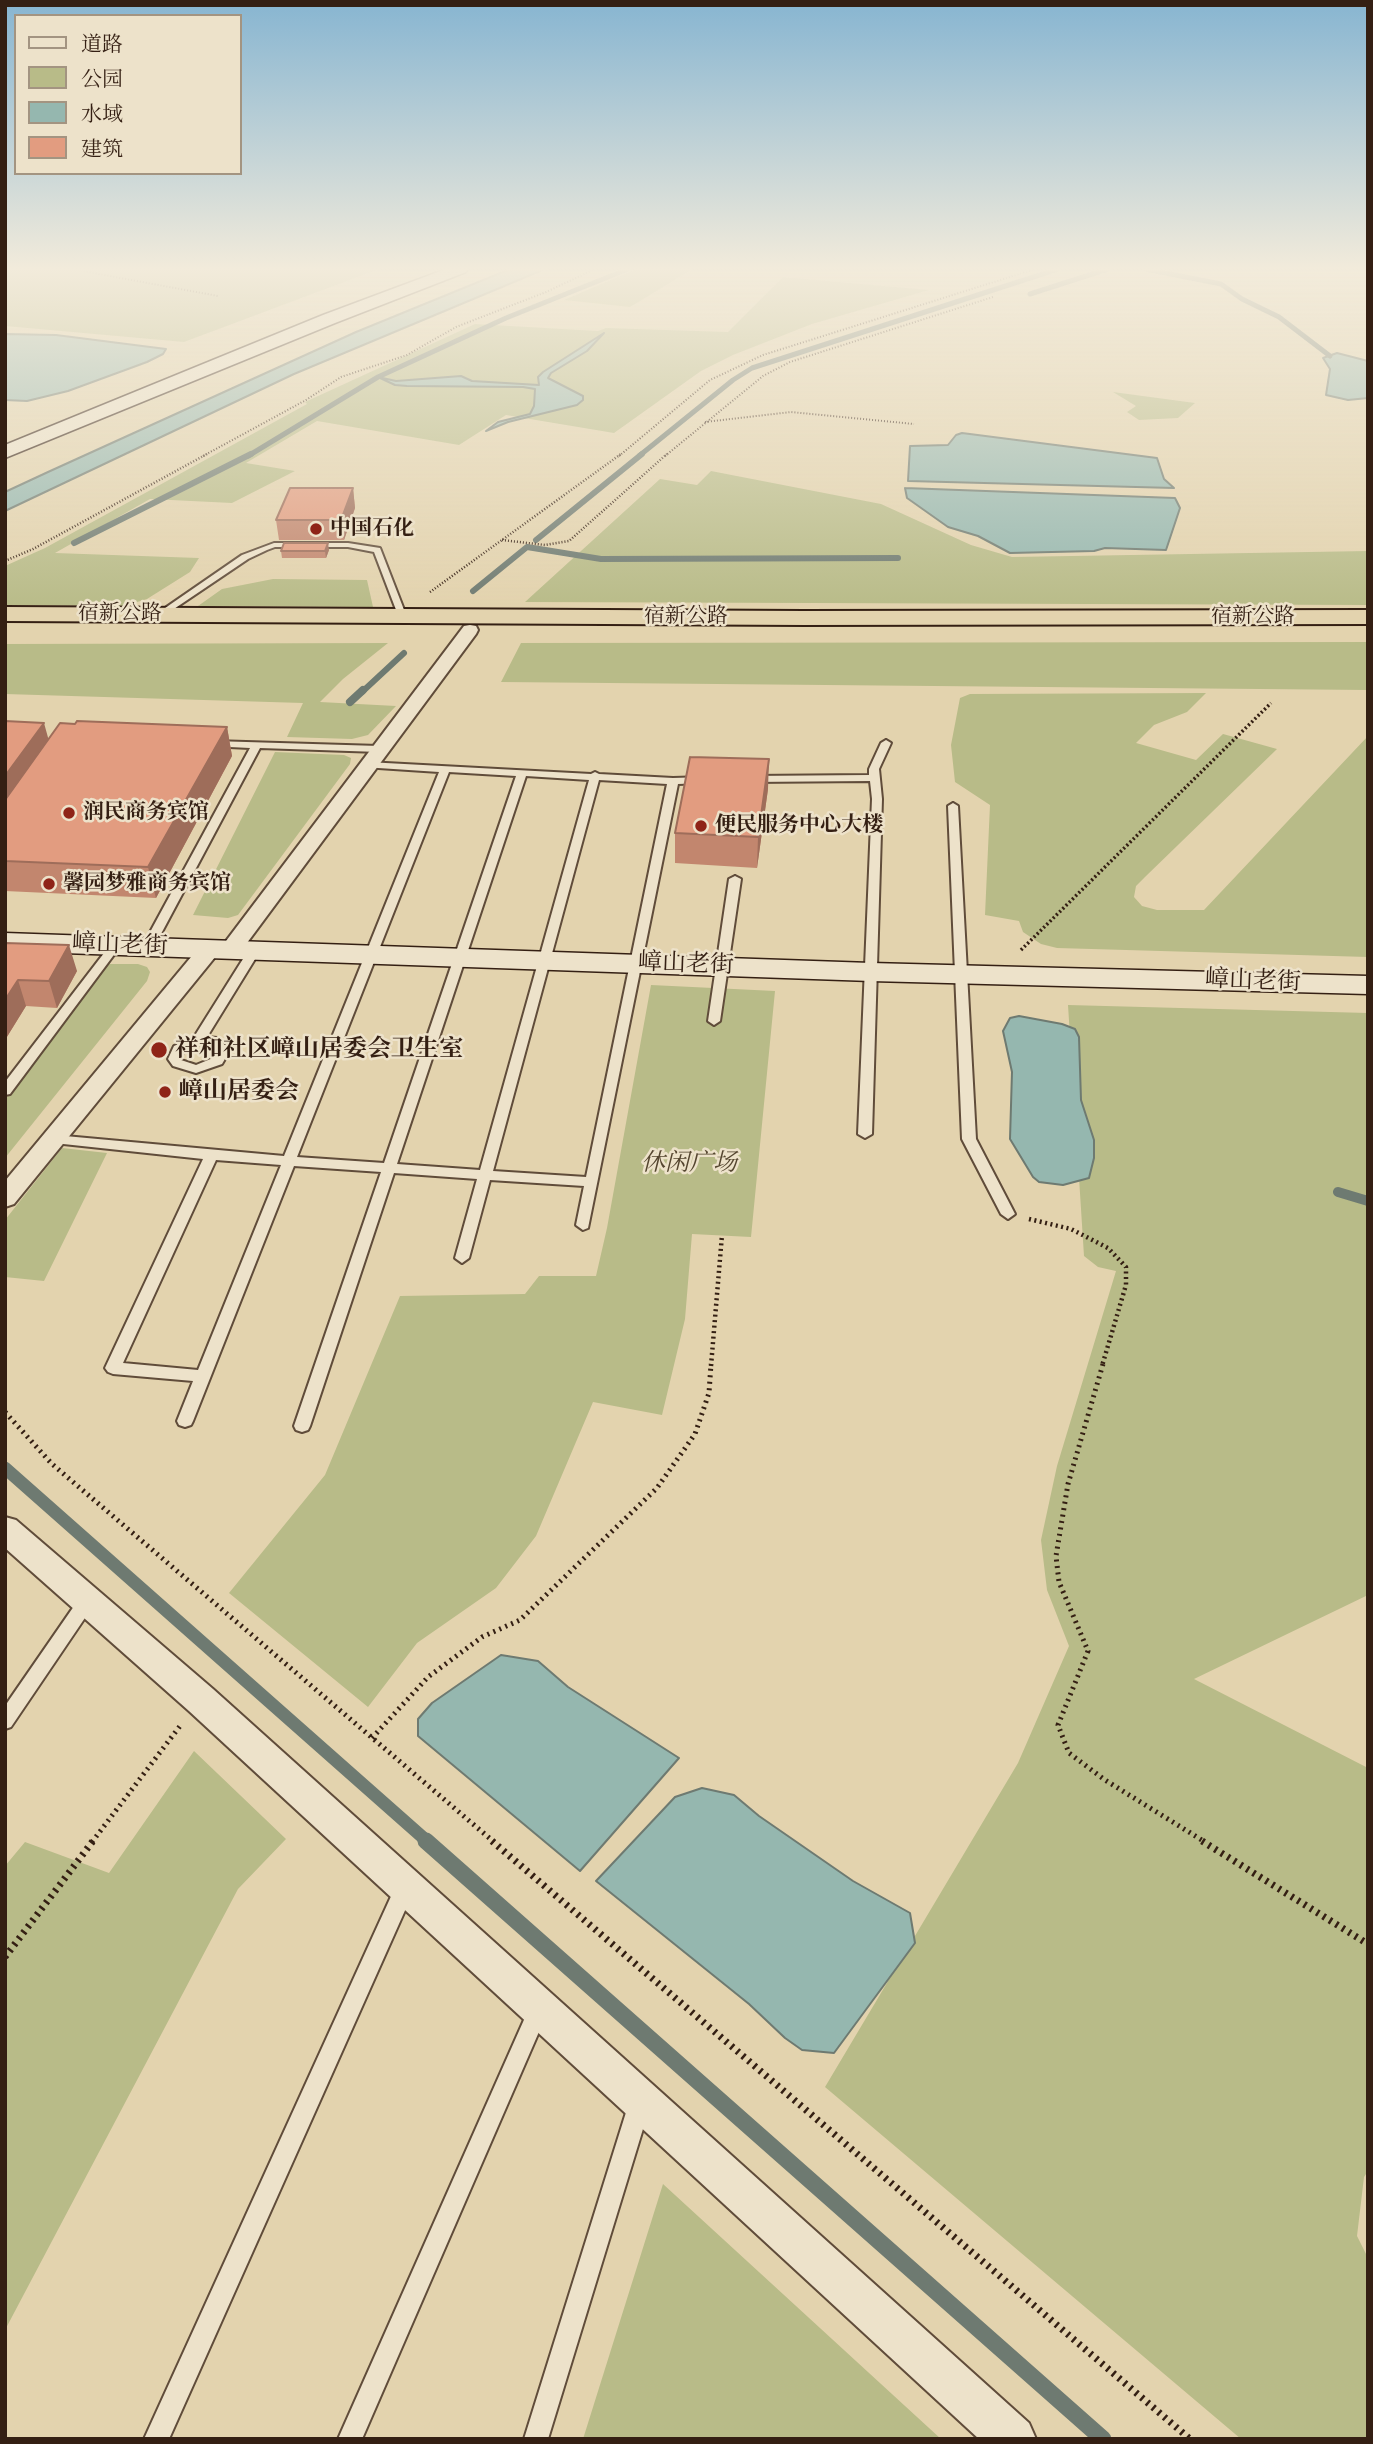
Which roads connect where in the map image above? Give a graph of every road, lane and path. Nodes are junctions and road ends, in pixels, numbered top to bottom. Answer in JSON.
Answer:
{"nodes":[{"id":1,"x":154,"y":383,"type":"edge"},
{"id":2,"x":174,"y":383,"type":"edge"},
{"id":3,"x":331,"y":383,"type":"edge"},
{"id":4,"x":706,"y":383,"type":"edge"},
{"id":5,"x":754,"y":383,"type":"edge"},
{"id":6,"x":704,"y":422,"type":"junction"},
{"id":7,"x":914,"y":424,"type":"dead end"},
{"id":8,"x":5,"y":443,"type":"edge"},
{"id":9,"x":5,"y":453,"type":"edge"},
{"id":10,"x":501,"y":540,"type":"junction"},
{"id":11,"x":5,"y":561,"type":"edge"},
{"id":12,"x":5,"y":614,"type":"edge"},
{"id":13,"x":159,"y":615,"type":"junction"},
{"id":14,"x":402,"y":615,"type":"junction"},
{"id":15,"x":1368,"y":617,"type":"edge"},
{"id":16,"x":5,"y":628,"type":"edge"},
{"id":17,"x":470,"y":630,"type":"junction"},
{"id":18,"x":1368,"y":631,"type":"edge"},
{"id":19,"x":1271,"y":703,"type":"dead end"},
{"id":20,"x":203,"y":743,"type":"edge"},
{"id":21,"x":886,"y":743,"type":"dead end"},
{"id":22,"x":257,"y":745,"type":"junction"},
{"id":23,"x":373,"y":757,"type":"junction"},
{"id":24,"x":446,"y":768,"type":"junction"},
{"id":25,"x":522,"y":772,"type":"junction"},
{"id":26,"x":595,"y":775,"type":"junction"},
{"id":27,"x":875,"y":778,"type":"junction"},
{"id":28,"x":742,"y":779,"type":"edge"},
{"id":29,"x":714,"y":780,"type":"edge"},
{"id":30,"x":673,"y":781,"type":"junction"},
{"id":31,"x":953,"y":806,"type":"dead end"},
{"id":32,"x":735,"y":879,"type":"dead end"},
{"id":33,"x":5,"y":942,"type":"edge"},
{"id":34,"x":115,"y":946,"type":"junction"},
{"id":35,"x":148,"y":947,"type":"junction"},
{"id":36,"x":231,"y":950,"type":"junction"},
{"id":37,"x":372,"y":955,"type":"junction"},
{"id":38,"x":459,"y":958,"type":"junction"},
{"id":39,"x":543,"y":961,"type":"junction"},
{"id":40,"x":636,"y":964,"type":"junction"},
{"id":41,"x":722,"y":967,"type":"junction"},
{"id":42,"x":871,"y":972,"type":"junction"},
{"id":43,"x":962,"y":974,"type":"junction"},
{"id":44,"x":995,"y":975,"type":"junction"},
{"id":45,"x":1368,"y":985,"type":"edge"},
{"id":46,"x":714,"y":1021,"type":"dead end"},
{"id":47,"x":199,"y":1040,"type":"dead end"},
{"id":48,"x":5,"y":1091,"type":"edge"},
{"id":49,"x":865,"y":1134,"type":"dead end"},
{"id":50,"x":54,"y":1139,"type":"junction"},
{"id":51,"x":211,"y":1156,"type":"junction"},
{"id":52,"x":289,"y":1161,"type":"junction"},
{"id":53,"x":388,"y":1168,"type":"junction"},
{"id":54,"x":485,"y":1175,"type":"junction"},
{"id":55,"x":592,"y":1182,"type":"junction"},
{"id":56,"x":5,"y":1198,"type":"edge"},
{"id":57,"x":1008,"y":1214,"type":"joint"},
{"id":58,"x":583,"y":1225,"type":"dead end"},
{"id":59,"x":722,"y":1236,"type":"dead end"},
{"id":60,"x":462,"y":1258,"type":"dead end"},
{"id":61,"x":203,"y":1376,"type":"junction"},
{"id":62,"x":5,"y":1412,"type":"edge"},
{"id":63,"x":185,"y":1421,"type":"dead end"},
{"id":64,"x":302,"y":1426,"type":"dead end"},
{"id":65,"x":6,"y":1533,"type":"edge"},
{"id":66,"x":87,"y":1601,"type":"junction"},
{"id":67,"x":201,"y":1700,"type":"junction"},
{"id":68,"x":5,"y":1721,"type":"edge"},
{"id":69,"x":372,"y":1738,"type":"junction"},
{"id":70,"x":406,"y":1886,"type":"junction"},
{"id":71,"x":1368,"y":1944,"type":"edge"},
{"id":72,"x":5,"y":1957,"type":"edge"},
{"id":73,"x":539,"y":2010,"type":"junction"},
{"id":74,"x":641,"y":2100,"type":"junction"},
{"id":75,"x":156,"y":2439,"type":"edge"},
{"id":76,"x":351,"y":2439,"type":"edge"},
{"id":77,"x":536,"y":2439,"type":"edge"},
{"id":78,"x":1013,"y":2439,"type":"edge"},
{"id":79,"x":1190,"y":2439,"type":"edge"}],
"edges":[{"from":1,"to":8,"type":"main road"},
{"from":2,"to":9,"type":"main road"},
{"from":3,"to":11,"type":"path"},
{"from":4,"to":10,"type":"path"},
{"from":5,"to":6,"type":"path"},
{"from":6,"to":7,"type":"path"},
{"from":6,"to":10,"type":"path"},
{"from":10,"to":14,"type":"path"},
{"from":12,"to":13,"type":"highway","name":"宿新公路"},
{"from":13,"to":14,"type":"highway","name":"宿新公路"},
{"from":13,"to":14,"type":"lane"},
{"from":14,"to":15,"type":"highway","name":"宿新公路"},
{"from":16,"to":17,"type":"highway","name":"宿新公路"},
{"from":17,"to":18,"type":"highway","name":"宿新公路"},
{"from":17,"to":23,"type":"street"},
{"from":19,"to":44,"type":"path"},
{"from":20,"to":22,"type":"lane"},
{"from":21,"to":27,"type":"lane"},
{"from":22,"to":23,"type":"lane"},
{"from":22,"to":35,"type":"lane"},
{"from":23,"to":24,"type":"lane"},
{"from":23,"to":36,"type":"street"},
{"from":24,"to":25,"type":"lane"},
{"from":24,"to":37,"type":"lane"},
{"from":25,"to":26,"type":"lane"},
{"from":25,"to":38,"type":"lane"},
{"from":26,"to":30,"type":"lane"},
{"from":26,"to":39,"type":"lane"},
{"from":27,"to":28,"type":"lane"},
{"from":27,"to":42,"type":"lane"},
{"from":29,"to":30,"type":"lane"},
{"from":30,"to":40,"type":"lane"},
{"from":31,"to":43,"type":"lane"},
{"from":32,"to":41,"type":"lane"},
{"from":33,"to":34,"type":"street","name":"嶂山老街"},
{"from":34,"to":35,"type":"street","name":"嶂山老街"},
{"from":34,"to":48,"type":"lane"},
{"from":35,"to":36,"type":"street","name":"嶂山老街"},
{"from":36,"to":37,"type":"street","name":"嶂山老街"},
{"from":36,"to":47,"type":"lane"},
{"from":36,"to":50,"type":"street"},
{"from":37,"to":38,"type":"street","name":"嶂山老街"},
{"from":37,"to":52,"type":"lane"},
{"from":38,"to":39,"type":"street","name":"嶂山老街"},
{"from":38,"to":53,"type":"lane"},
{"from":39,"to":40,"type":"street","name":"嶂山老街"},
{"from":39,"to":54,"type":"lane"},
{"from":40,"to":41,"type":"street","name":"嶂山老街"},
{"from":40,"to":55,"type":"lane"},
{"from":41,"to":42,"type":"street","name":"嶂山老街"},
{"from":41,"to":46,"type":"lane"},
{"from":42,"to":43,"type":"street","name":"嶂山老街"},
{"from":42,"to":49,"type":"lane"},
{"from":43,"to":44,"type":"street","name":"嶂山老街"},
{"from":43,"to":57,"type":"lane"},
{"from":44,"to":45,"type":"street","name":"嶂山老街"},
{"from":50,"to":51,"type":"lane"},
{"from":50,"to":56,"type":"street"},
{"from":51,"to":52,"type":"lane"},
{"from":51,"to":61,"type":"lane"},
{"from":52,"to":53,"type":"lane"},
{"from":52,"to":61,"type":"lane"},
{"from":53,"to":54,"type":"lane"},
{"from":53,"to":64,"type":"lane"},
{"from":54,"to":55,"type":"lane"},
{"from":54,"to":60,"type":"lane"},
{"from":55,"to":58,"type":"lane"},
{"from":57,"to":71,"type":"path"},
{"from":59,"to":69,"type":"path"},
{"from":61,"to":63,"type":"lane"},
{"from":62,"to":69,"type":"path"},
{"from":65,"to":66,"type":"street"},
{"from":66,"to":67,"type":"street"},
{"from":66,"to":68,"type":"lane"},
{"from":67,"to":70,"type":"street"},
{"from":67,"to":72,"type":"path"},
{"from":69,"to":79,"type":"path"},
{"from":70,"to":73,"type":"street"},
{"from":70,"to":75,"type":"lane"},
{"from":73,"to":74,"type":"street"},
{"from":73,"to":76,"type":"lane"},
{"from":74,"to":77,"type":"lane"},
{"from":74,"to":78,"type":"street"}]}
